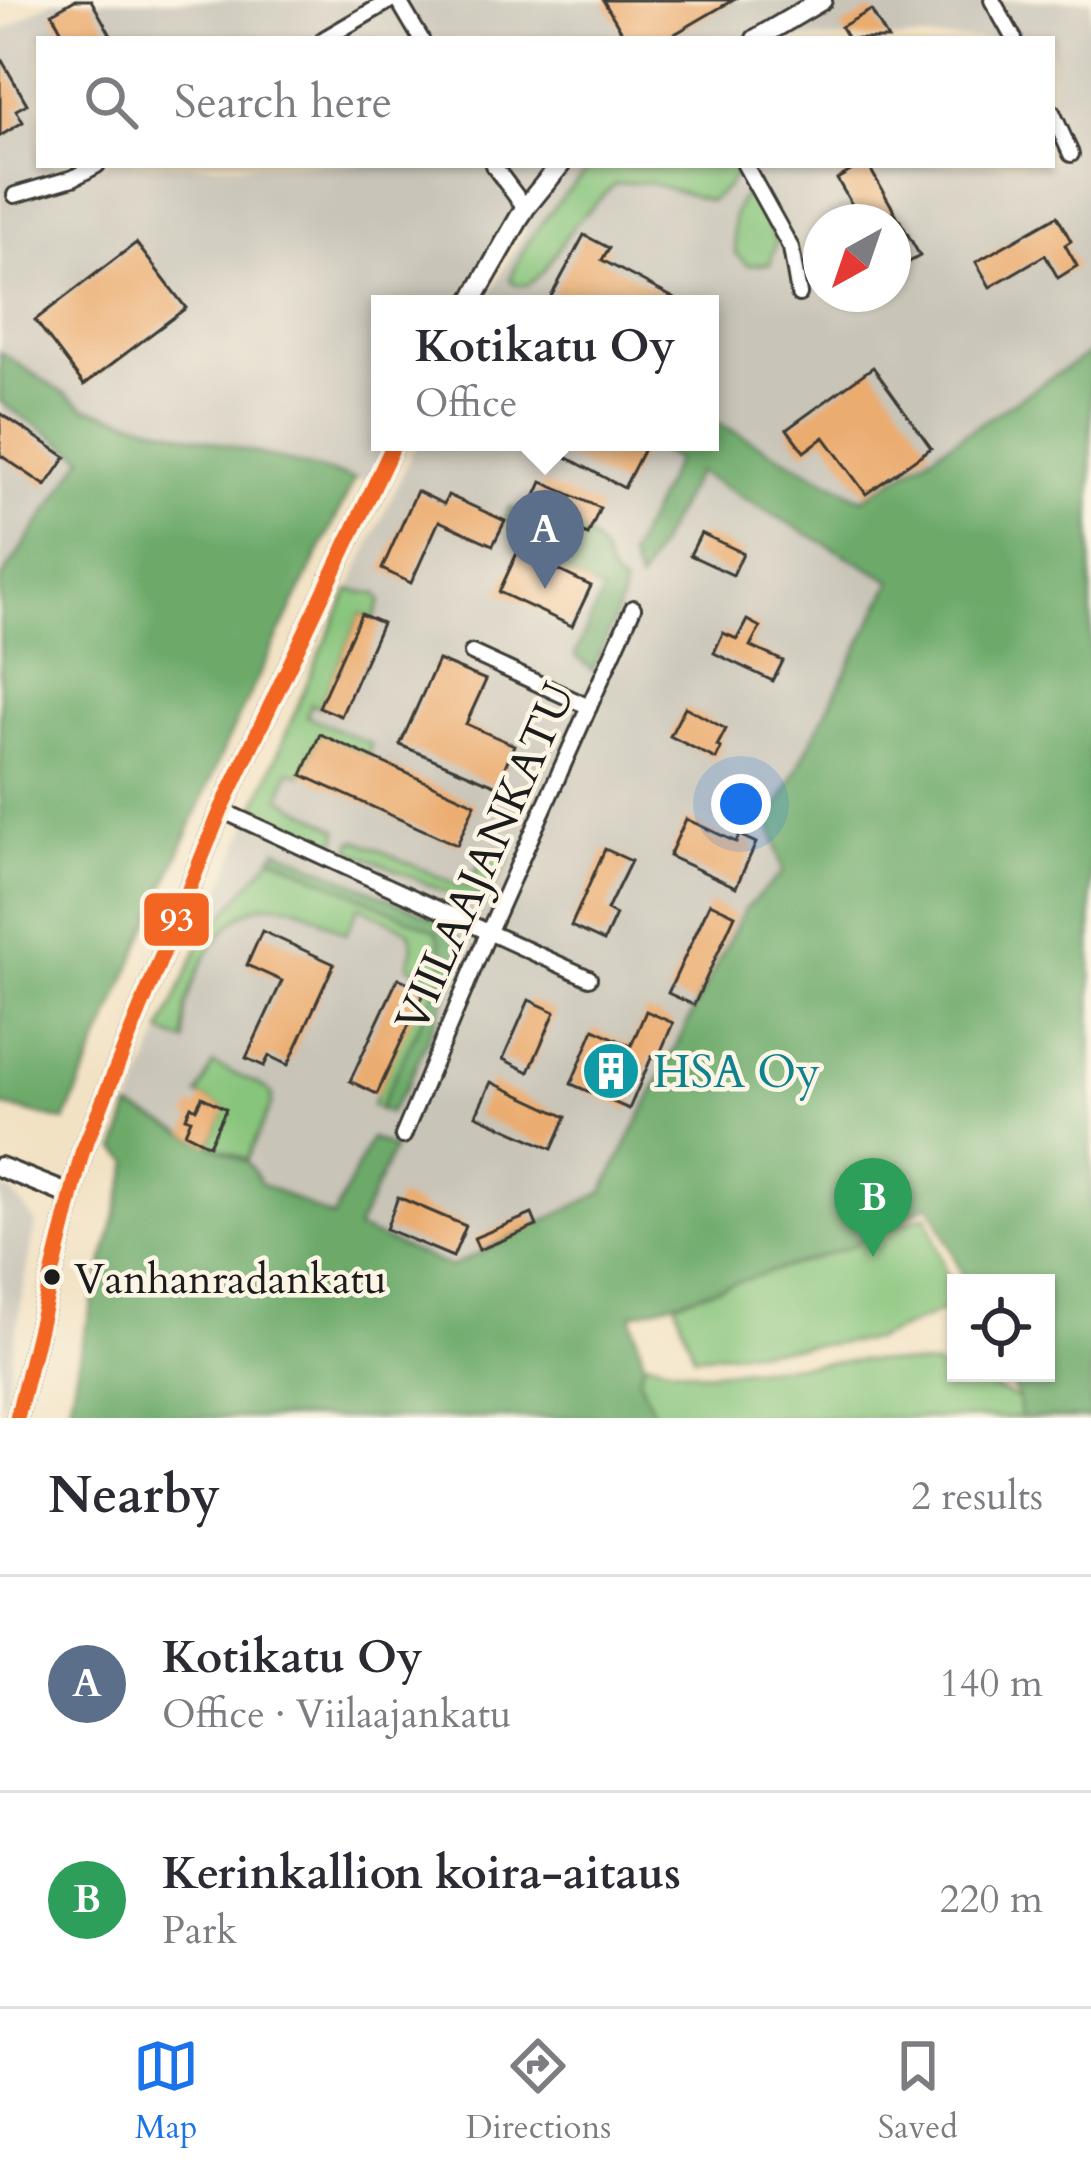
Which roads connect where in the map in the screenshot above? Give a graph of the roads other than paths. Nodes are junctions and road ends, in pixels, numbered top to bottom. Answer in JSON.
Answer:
{"nodes":[{"id":1,"x":395,"y":0,"type":"edge"},
{"id":2,"x":822,"y":0,"type":"edge"},
{"id":3,"x":992,"y":0,"type":"edge"},
{"id":4,"x":329,"y":36,"type":"edge"},
{"id":5,"x":419,"y":36,"type":"edge"},
{"id":6,"x":761,"y":36,"type":"edge"},
{"id":7,"x":1012,"y":36,"type":"edge"},
{"id":8,"x":1055,"y":119,"type":"edge"},
{"id":9,"x":1071,"y":154,"type":"dead end"},
{"id":10,"x":91,"y":168,"type":"edge"},
{"id":11,"x":495,"y":168,"type":"edge"},
{"id":12,"x":558,"y":168,"type":"edge"},
{"id":13,"x":747,"y":168,"type":"edge"},
{"id":14,"x":15,"y":195,"type":"dead end"},
{"id":15,"x":526,"y":208,"type":"junction"},
{"id":16,"x":800,"y":294,"type":"dead end"},
{"id":17,"x":475,"y":295,"type":"edge"},
{"id":18,"x":391,"y":451,"type":"edge"},
{"id":19,"x":633,"y":608,"type":"dead end"},
{"id":20,"x":472,"y":652,"type":"dead end"},
{"id":21,"x":589,"y":707,"type":"junction"},
{"id":22,"x":221,"y":810,"type":"junction"},
{"id":23,"x":489,"y":931,"type":"junction"},
{"id":24,"x":589,"y":978,"type":"dead end"},
{"id":25,"x":403,"y":1136,"type":"dead end"},
{"id":26,"x":0,"y":1167,"type":"edge"},
{"id":27,"x":70,"y":1195,"type":"junction"},
{"id":28,"x":17,"y":1418,"type":"edge"}],
"edges":[{"from":1,"to":4,"type":"street"},
{"from":1,"to":5,"type":"street"},
{"from":2,"to":6,"type":"street"},
{"from":3,"to":7,"type":"street"},
{"from":8,"to":9,"type":"street"},
{"from":10,"to":14,"type":"street"},
{"from":11,"to":15,"type":"street"},
{"from":12,"to":15,"type":"street"},
{"from":13,"to":16,"type":"street"},
{"from":15,"to":17,"type":"street"},
{"from":18,"to":22,"type":"street"},
{"from":19,"to":21,"type":"street","name":"VIILAAJANKATU"},
{"from":20,"to":21,"type":"street"},
{"from":21,"to":23,"type":"street","name":"VIILAAJANKATU"},
{"from":22,"to":23,"type":"street"},
{"from":22,"to":27,"type":"street"},
{"from":23,"to":24,"type":"street"},
{"from":23,"to":25,"type":"street","name":"VIILAAJANKATU"},
{"from":26,"to":27,"type":"street"},
{"from":27,"to":28,"type":"street"}]}
